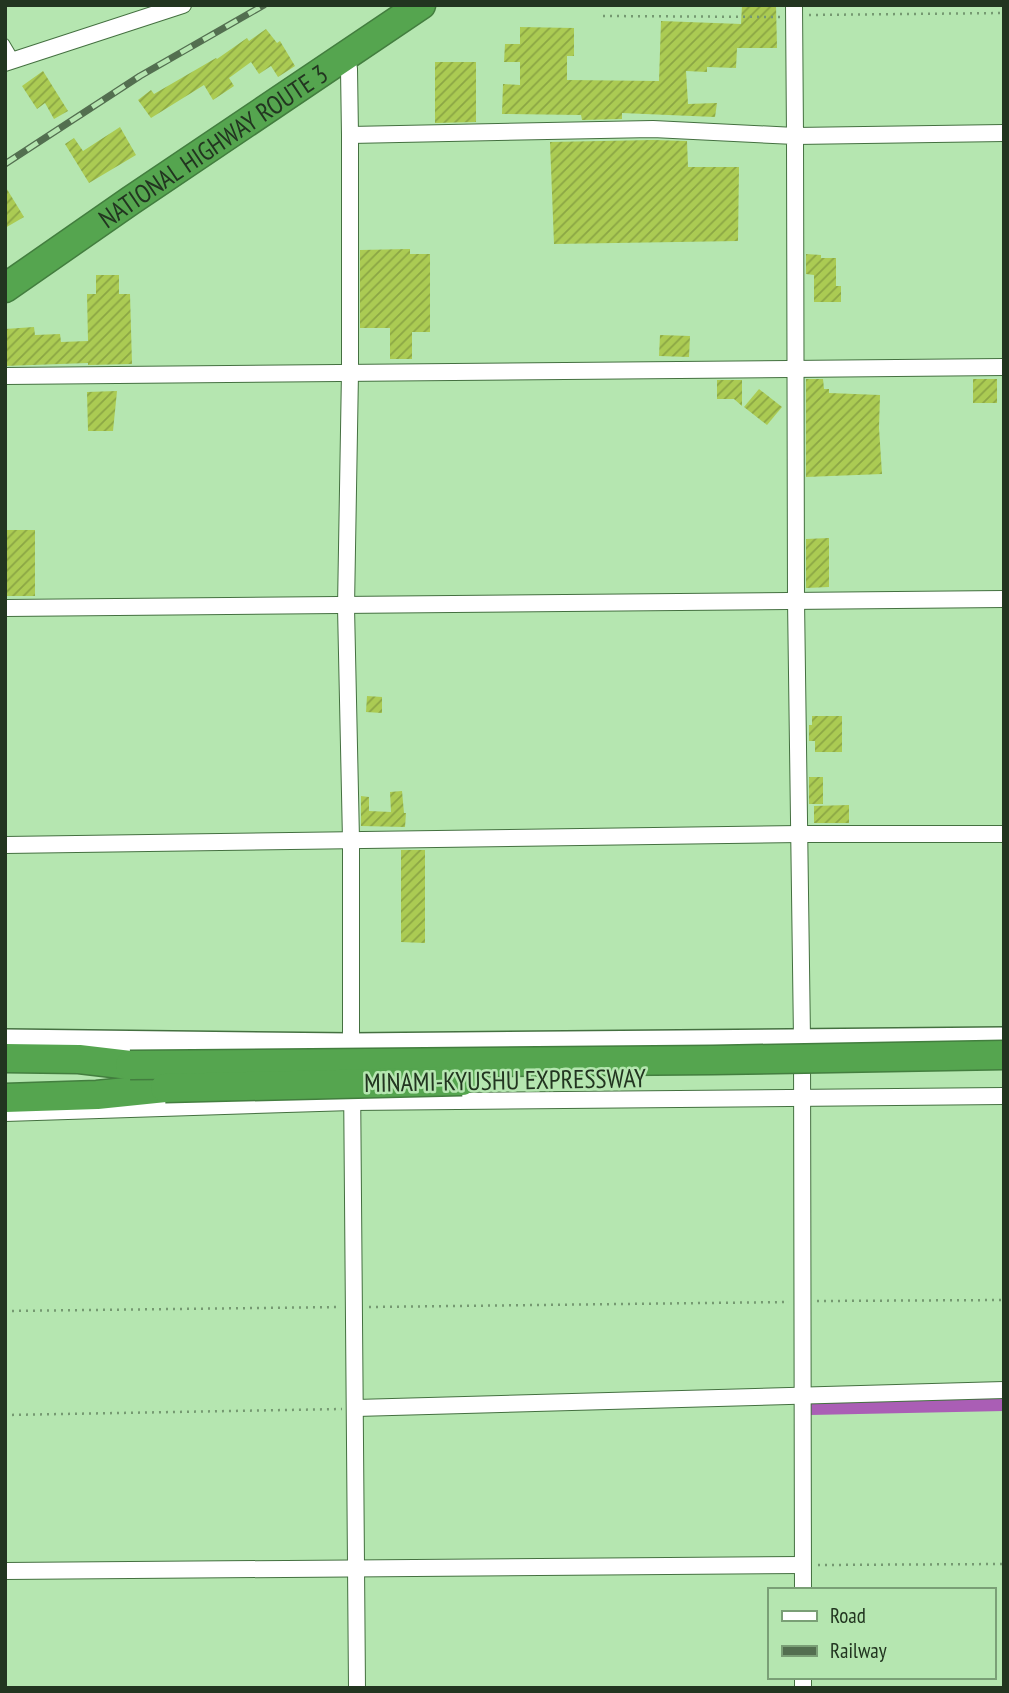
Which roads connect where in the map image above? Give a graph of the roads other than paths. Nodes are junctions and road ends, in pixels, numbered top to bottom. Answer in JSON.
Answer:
{"nodes":[{"id":1,"x":183,"y":5,"type":"edge"},
{"id":2,"x":421,"y":5,"type":"edge"},
{"id":3,"x":793,"y":5,"type":"edge"},
{"id":4,"x":5,"y":43,"type":"edge"},
{"id":5,"x":346,"y":55,"type":"junction"},
{"id":6,"x":10,"y":61,"type":"edge"},
{"id":7,"x":1004,"y":133,"type":"edge"},
{"id":8,"x":350,"y":135,"type":"junction"},
{"id":9,"x":795,"y":136,"type":"junction"},
{"id":10,"x":5,"y":288,"type":"edge"},
{"id":11,"x":1004,"y":367,"type":"edge"},
{"id":12,"x":796,"y":370,"type":"junction"},
{"id":13,"x":350,"y":372,"type":"junction"},
{"id":14,"x":5,"y":376,"type":"edge"},
{"id":15,"x":1004,"y":599,"type":"edge"},
{"id":16,"x":796,"y":600,"type":"junction"},
{"id":17,"x":346,"y":607,"type":"junction"},
{"id":18,"x":5,"y":608,"type":"edge"},
{"id":19,"x":800,"y":834,"type":"junction"},
{"id":20,"x":1004,"y":834,"type":"edge"},
{"id":21,"x":351,"y":840,"type":"junction"},
{"id":22,"x":5,"y":845,"type":"edge"},
{"id":23,"x":1004,"y":1038,"type":"edge"},
{"id":24,"x":5,"y":1040,"type":"edge"},
{"id":25,"x":802,"y":1040,"type":"junction"},
{"id":26,"x":351,"y":1044,"type":"junction"},
{"id":27,"x":1004,"y":1055,"type":"edge"},
{"id":28,"x":5,"y":1058,"type":"edge"},
{"id":29,"x":130,"y":1065,"type":"junction"},
{"id":30,"x":5,"y":1066,"type":"edge"},
{"id":31,"x":1004,"y":1070,"type":"edge"},
{"id":32,"x":5,"y":1087,"type":"edge"},
{"id":33,"x":165,"y":1088,"type":"junction"},
{"id":34,"x":1004,"y":1096,"type":"edge"},
{"id":35,"x":5,"y":1098,"type":"edge"},
{"id":36,"x":802,"y":1098,"type":"junction"},
{"id":37,"x":352,"y":1102,"type":"junction"},
{"id":38,"x":5,"y":1113,"type":"edge"},
{"id":39,"x":1004,"y":1390,"type":"edge"},
{"id":40,"x":802,"y":1395,"type":"junction"},
{"id":41,"x":355,"y":1415,"type":"junction"},
{"id":42,"x":803,"y":1565,"type":"junction"},
{"id":43,"x":357,"y":1568,"type":"junction"},
{"id":44,"x":5,"y":1571,"type":"edge"},
{"id":45,"x":803,"y":1588,"type":"edge"},
{"id":46,"x":358,"y":1688,"type":"edge"}],
"edges":[{"from":1,"to":6,"type":"street"},
{"from":2,"to":5,"type":"highway","name":"NATIONAL HIGHWAY ROUTE 3"},
{"from":3,"to":9,"type":"street"},
{"from":4,"to":6,"type":"lane"},
{"from":5,"to":8,"type":"street"},
{"from":5,"to":10,"type":"highway","name":"NATIONAL HIGHWAY ROUTE 3"},
{"from":7,"to":9,"type":"street"},
{"from":8,"to":9,"type":"street"},
{"from":8,"to":13,"type":"street"},
{"from":9,"to":12,"type":"street"},
{"from":11,"to":12,"type":"street"},
{"from":12,"to":13,"type":"street"},
{"from":12,"to":16,"type":"street"},
{"from":13,"to":14,"type":"street"},
{"from":13,"to":17,"type":"street"},
{"from":15,"to":16,"type":"street"},
{"from":16,"to":17,"type":"street"},
{"from":16,"to":19,"type":"street"},
{"from":17,"to":18,"type":"street"},
{"from":17,"to":21,"type":"street"},
{"from":19,"to":20,"type":"street"},
{"from":19,"to":21,"type":"street"},
{"from":19,"to":25,"type":"street"},
{"from":21,"to":22,"type":"street"},
{"from":21,"to":26,"type":"street"},
{"from":23,"to":25,"type":"street"},
{"from":24,"to":26,"type":"street"},
{"from":25,"to":26,"type":"street"},
{"from":25,"to":36,"type":"street"},
{"from":26,"to":37,"type":"street"},
{"from":27,"to":29,"type":"highway","name":"MINAMI-KYUSHU EXPRESSWAY","bridge":true},
{"from":28,"to":29,"type":"highway"},
{"from":29,"to":30,"type":"highway","name":"MINAMI-KYUSHU EXPRESSWAY"},
{"from":31,"to":33,"type":"highway","name":"MINAMI-KYUSHU EXPRESSWAY","bridge":true},
{"from":32,"to":33,"type":"highway","name":"MINAMI-KYUSHU EXPRESSWAY"},
{"from":33,"to":35,"type":"highway"},
{"from":34,"to":36,"type":"street"},
{"from":36,"to":37,"type":"street"},
{"from":36,"to":40,"type":"street"},
{"from":37,"to":38,"type":"street"},
{"from":37,"to":41,"type":"street"},
{"from":39,"to":40,"type":"street"},
{"from":40,"to":41,"type":"street"},
{"from":40,"to":42,"type":"street"},
{"from":41,"to":43,"type":"street"},
{"from":42,"to":43,"type":"street"},
{"from":42,"to":45,"type":"street"},
{"from":43,"to":44,"type":"street"},
{"from":43,"to":46,"type":"street"}]}
